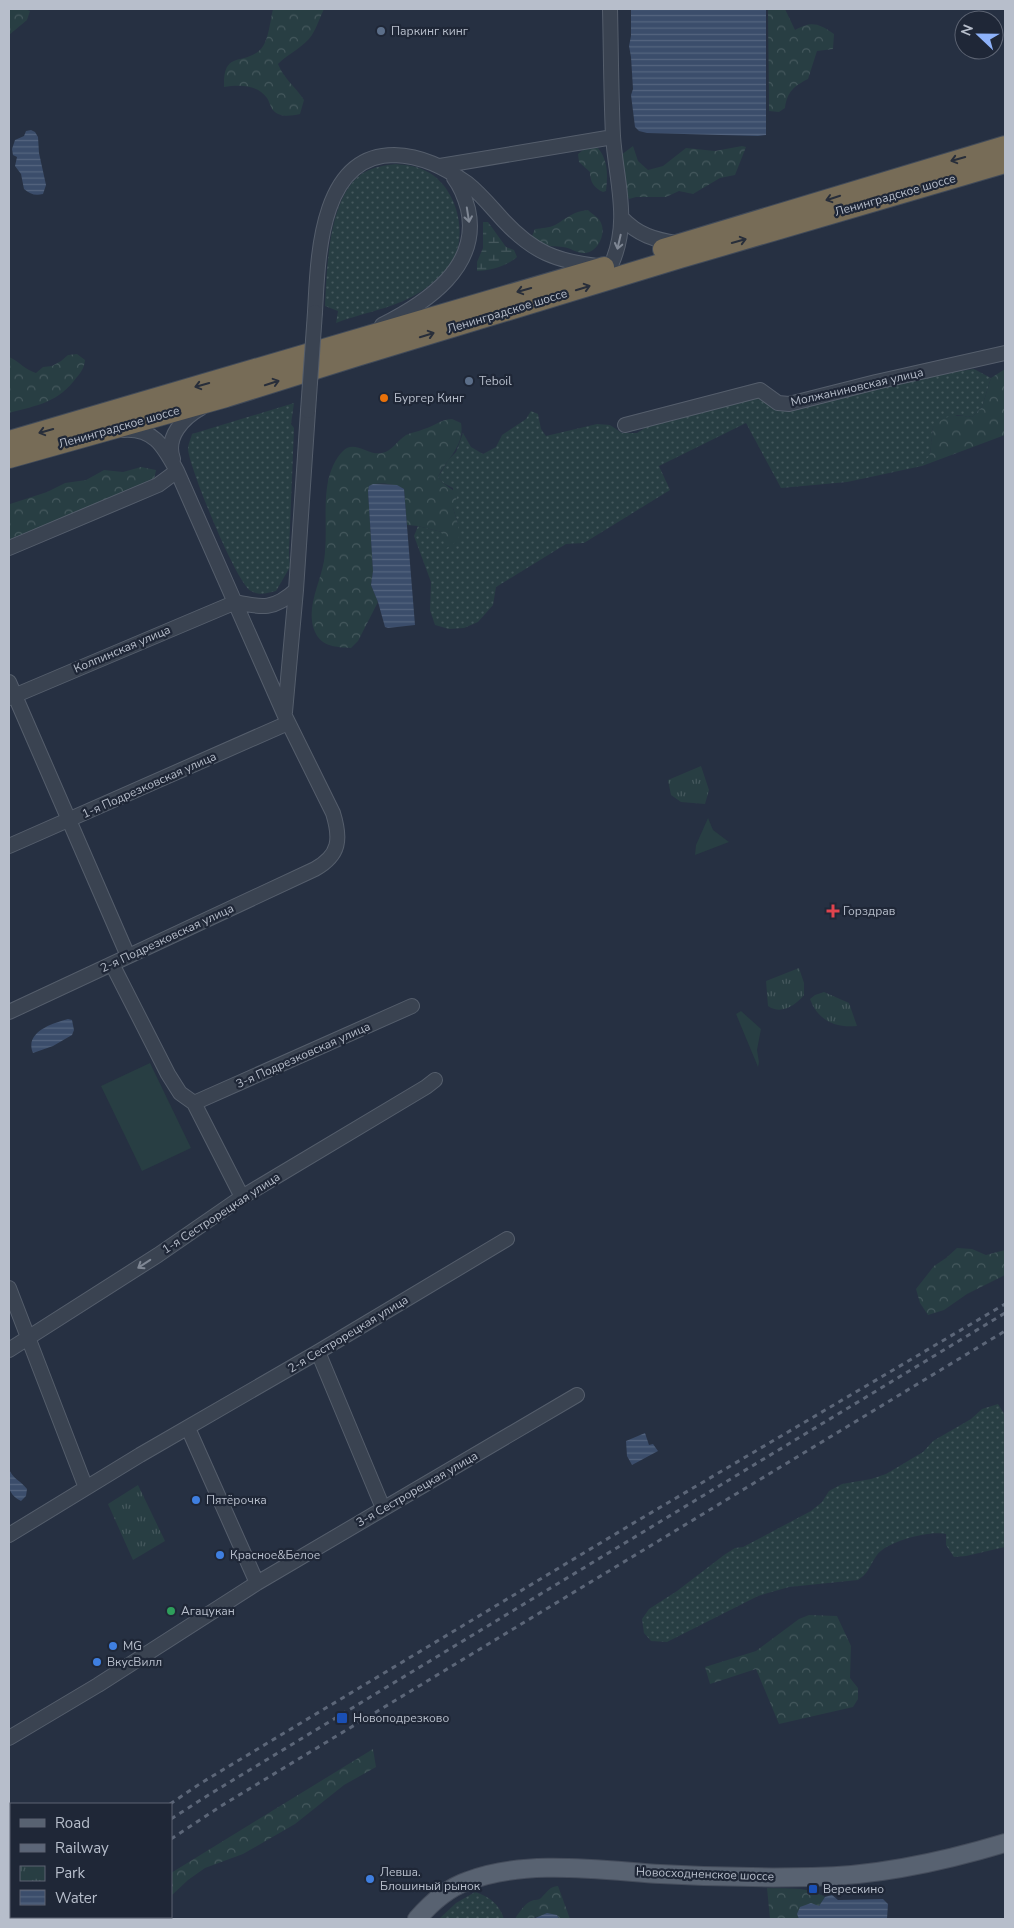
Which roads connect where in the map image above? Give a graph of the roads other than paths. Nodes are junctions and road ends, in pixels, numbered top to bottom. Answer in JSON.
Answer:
{"nodes":[{"id":1,"x":610,"y":9,"type":"edge"},
{"id":2,"x":613,"y":137,"type":"junction"},
{"id":3,"x":1005,"y":146,"type":"edge"},
{"id":4,"x":1005,"y":163,"type":"edge"},
{"id":5,"x":444,"y":169,"type":"junction"},
{"id":6,"x":622,"y":218,"type":"junction"},
{"id":7,"x":682,"y":243,"type":"junction"},
{"id":8,"x":608,"y":266,"type":"junction"},
{"id":9,"x":349,"y":342,"type":"junction"},
{"id":10,"x":1005,"y":354,"type":"edge"},
{"id":11,"x":226,"y":397,"type":"junction"},
{"id":12,"x":624,"y":425,"type":"dead end"},
{"id":13,"x":104,"y":432,"type":"junction"},
{"id":14,"x":9,"y":441,"type":"edge"},
{"id":15,"x":9,"y":458,"type":"edge"},
{"id":16,"x":177,"y":472,"type":"junction"},
{"id":17,"x":9,"y":548,"type":"edge"},
{"id":18,"x":296,"y":590,"type":"junction"},
{"id":19,"x":236,"y":602,"type":"junction"},
{"id":20,"x":9,"y":682,"type":"edge"},
{"id":21,"x":12,"y":697,"type":"edge"},
{"id":22,"x":287,"y":719,"type":"junction"},
{"id":23,"x":69,"y":820,"type":"junction"},
{"id":24,"x":9,"y":846,"type":"edge"},
{"id":25,"x":128,"y":956,"type":"junction"},
{"id":26,"x":112,"y":964,"type":"junction"},
{"id":27,"x":412,"y":1006,"type":"dead end"},
{"id":28,"x":9,"y":1012,"type":"edge"},
{"id":29,"x":435,"y":1080,"type":"dead end"},
{"id":30,"x":194,"y":1104,"type":"junction"},
{"id":31,"x":242,"y":1197,"type":"junction"},
{"id":32,"x":507,"y":1239,"type":"dead end"},
{"id":33,"x":9,"y":1288,"type":"edge"},
{"id":34,"x":29,"y":1338,"type":"junction"},
{"id":35,"x":9,"y":1350,"type":"edge"},
{"id":36,"x":318,"y":1352,"type":"junction"},
{"id":37,"x":576,"y":1395,"type":"dead end"},
{"id":38,"x":188,"y":1428,"type":"junction"},
{"id":39,"x":86,"y":1488,"type":"junction"},
{"id":40,"x":383,"y":1508,"type":"junction"},
{"id":41,"x":9,"y":1535,"type":"edge"},
{"id":42,"x":257,"y":1583,"type":"junction"},
{"id":43,"x":9,"y":1738,"type":"edge"},
{"id":44,"x":1005,"y":1843,"type":"edge"},
{"id":45,"x":417,"y":1919,"type":"edge"}],
"edges":[{"from":1,"to":2,"type":"street"},
{"from":2,"to":5,"type":"street"},
{"from":2,"to":6,"type":"street"},
{"from":3,"to":7,"type":"highway","name":"Ленинградское шоссе","one_way":true},
{"from":11,"to":4,"type":"highway","name":"Ленинградское шоссе","one_way":true},
{"from":5,"to":8,"type":"street"},
{"from":5,"to":9,"type":"street","one_way":true},
{"from":5,"to":18,"type":"street","bridge":true},
{"from":6,"to":7,"type":"street"},
{"from":6,"to":8,"type":"street","one_way":true},
{"from":7,"to":8,"type":"highway","name":"Ленинградское шоссе"},
{"from":8,"to":9,"type":"highway","name":"Ленинградское шоссе","one_way":true},
{"from":9,"to":14,"type":"highway","name":"Ленинградское шоссе","one_way":true},
{"from":10,"to":12,"type":"street","name":"Молжаниновская улица"},
{"from":11,"to":13,"type":"highway","name":"Ленинградское шоссе"},
{"from":11,"to":16,"type":"street"},
{"from":13,"to":15,"type":"highway","name":"Ленинградское шоссе"},
{"from":13,"to":16,"type":"street"},
{"from":16,"to":17,"type":"street"},
{"from":16,"to":19,"type":"street"},
{"from":18,"to":19,"type":"street"},
{"from":18,"to":22,"type":"street"},
{"from":19,"to":21,"type":"street","name":"Колпинская улица"},
{"from":19,"to":22,"type":"street"},
{"from":20,"to":21,"type":"street"},
{"from":21,"to":23,"type":"street"},
{"from":22,"to":23,"type":"street","name":"1-я Подрезковская улица"},
{"from":22,"to":25,"type":"street","name":"2-я Подрезковская улица"},
{"from":23,"to":24,"type":"street","name":"1-я Подрезковская улица"},
{"from":23,"to":25,"type":"street"},
{"from":25,"to":26,"type":"street","name":"2-я Подрезковская улица"},
{"from":26,"to":28,"type":"street","name":"2-я Подрезковская улица"},
{"from":26,"to":30,"type":"street"},
{"from":27,"to":30,"type":"street","name":"3-я Подрезковская улица"},
{"from":29,"to":31,"type":"street","name":"1-я Сестрорецкая улица"},
{"from":30,"to":31,"type":"street"},
{"from":31,"to":34,"type":"street","name":"1-я Сестрорецкая улица","one_way":true},
{"from":32,"to":36,"type":"street","name":"2-я Сестрорецкая улица"},
{"from":33,"to":34,"type":"street"},
{"from":34,"to":35,"type":"street","name":"1-я Сестрорецкая улица"},
{"from":34,"to":39,"type":"street"},
{"from":36,"to":38,"type":"street","name":"2-я Сестрорецкая улица"},
{"from":36,"to":40,"type":"street"},
{"from":37,"to":40,"type":"street","name":"3-я Сестрорецкая улица"},
{"from":38,"to":39,"type":"street","name":"2-я Сестрорецкая улица"},
{"from":38,"to":42,"type":"street"},
{"from":39,"to":41,"type":"street","name":"2-я Сестрорецкая улица"},
{"from":40,"to":42,"type":"street","name":"3-я Сестрорецкая улица"},
{"from":42,"to":43,"type":"street","name":"3-я Сестрорецкая улица"},
{"from":44,"to":45,"type":"main road","name":"Новосходненское шоссе"}]}
